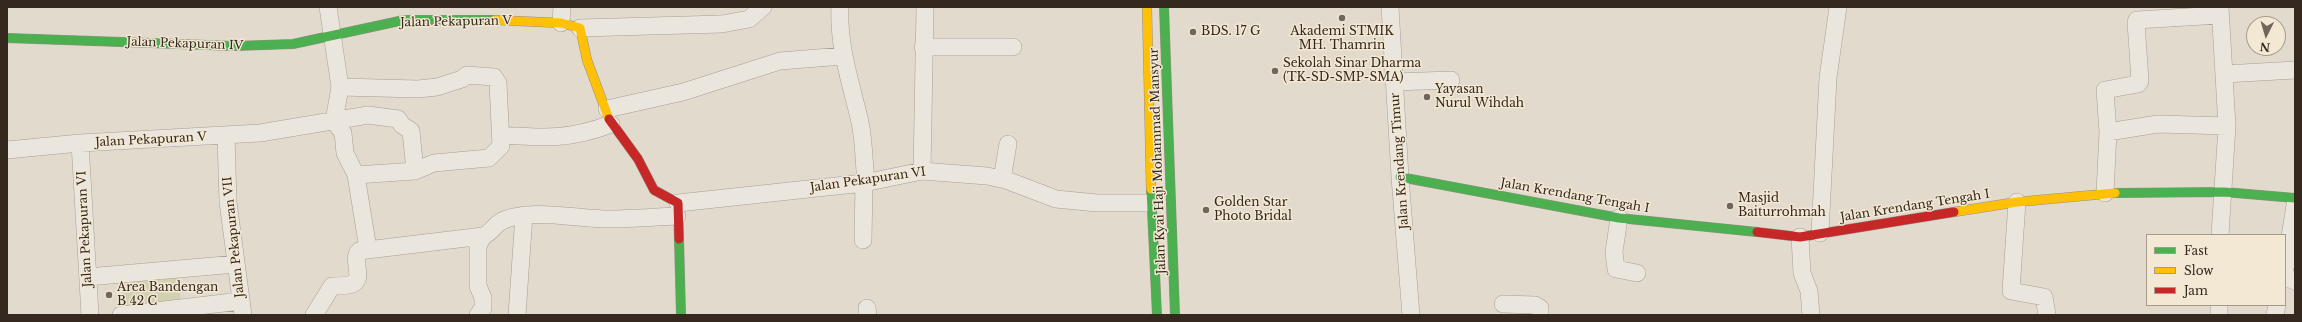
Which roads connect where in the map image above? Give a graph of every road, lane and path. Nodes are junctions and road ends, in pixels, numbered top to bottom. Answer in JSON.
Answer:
{"nodes":[{"id":1,"x":328,"y":7,"type":"edge"},
{"id":2,"x":763,"y":7,"type":"edge"},
{"id":3,"x":840,"y":7,"type":"edge"},
{"id":4,"x":925,"y":7,"type":"edge"},
{"id":5,"x":1148,"y":7,"type":"edge"},
{"id":6,"x":1164,"y":7,"type":"edge"},
{"id":7,"x":1390,"y":7,"type":"edge"},
{"id":8,"x":1838,"y":7,"type":"edge"},
{"id":9,"x":2220,"y":11,"type":"edge"},
{"id":10,"x":404,"y":14,"type":"edge"},
{"id":11,"x":562,"y":15,"type":"edge"},
{"id":12,"x":580,"y":28,"type":"junction"},
{"id":13,"x":333,"y":36,"type":"junction"},
{"id":14,"x":7,"y":38,"type":"edge"},
{"id":15,"x":923,"y":47,"type":"junction"},
{"id":16,"x":1014,"y":47,"type":"dead end"},
{"id":17,"x":843,"y":56,"type":"junction"},
{"id":18,"x":2295,"y":70,"type":"edge"},
{"id":19,"x":2225,"y":74,"type":"junction"},
{"id":20,"x":1451,"y":80,"type":"dead end"},
{"id":21,"x":1394,"y":82,"type":"junction"},
{"id":22,"x":340,"y":87,"type":"junction"},
{"id":23,"x":609,"y":117,"type":"junction"},
{"id":24,"x":334,"y":122,"type":"junction"},
{"id":25,"x":2227,"y":126,"type":"junction"},
{"id":26,"x":2108,"y":132,"type":"junction"},
{"id":27,"x":500,"y":135,"type":"junction"},
{"id":28,"x":226,"y":136,"type":"junction"},
{"id":29,"x":80,"y":143,"type":"junction"},
{"id":30,"x":1008,"y":144,"type":"dead end"},
{"id":31,"x":7,"y":150,"type":"edge"},
{"id":32,"x":1151,"y":156,"type":"junction"},
{"id":33,"x":1169,"y":156,"type":"junction"},
{"id":34,"x":415,"y":171,"type":"junction"},
{"id":35,"x":922,"y":171,"type":"junction"},
{"id":36,"x":356,"y":175,"type":"junction"},
{"id":37,"x":1400,"y":177,"type":"junction"},
{"id":38,"x":1002,"y":179,"type":"junction"},
{"id":39,"x":865,"y":183,"type":"junction"},
{"id":40,"x":2224,"y":192,"type":"junction"},
{"id":41,"x":2105,"y":193,"type":"junction"},
{"id":42,"x":2295,"y":198,"type":"edge"},
{"id":43,"x":2017,"y":202,"type":"junction"},
{"id":44,"x":1151,"y":203,"type":"junction"},
{"id":45,"x":1170,"y":204,"type":"junction"},
{"id":46,"x":2295,"y":205,"type":"edge"},
{"id":47,"x":677,"y":210,"type":"junction"},
{"id":48,"x":524,"y":215,"type":"junction"},
{"id":49,"x":1619,"y":218,"type":"junction"},
{"id":50,"x":1820,"y":233,"type":"junction"},
{"id":51,"x":2220,"y":234,"type":"edge"},
{"id":52,"x":484,"y":236,"type":"junction"},
{"id":53,"x":1800,"y":237,"type":"junction"},
{"id":54,"x":863,"y":240,"type":"dead end"},
{"id":55,"x":368,"y":249,"type":"junction"},
{"id":56,"x":2286,"y":263,"type":"edge"},
{"id":57,"x":236,"y":264,"type":"junction"},
{"id":58,"x":1636,"y":272,"type":"dead end"},
{"id":59,"x":88,"y":277,"type":"junction"},
{"id":60,"x":1503,"y":303,"type":"edge"},
{"id":61,"x":242,"y":308,"type":"edge"},
{"id":62,"x":1157,"y":313,"type":"edge"},
{"id":63,"x":1175,"y":313,"type":"edge"},
{"id":64,"x":90,"y":315,"type":"edge"},
{"id":65,"x":121,"y":315,"type":"edge"},
{"id":66,"x":314,"y":315,"type":"edge"},
{"id":67,"x":478,"y":315,"type":"edge"},
{"id":68,"x":517,"y":315,"type":"edge"},
{"id":69,"x":681,"y":315,"type":"edge"},
{"id":70,"x":1411,"y":315,"type":"edge"},
{"id":71,"x":1540,"y":315,"type":"edge"},
{"id":72,"x":1811,"y":315,"type":"edge"},
{"id":73,"x":2047,"y":315,"type":"edge"}],
"edges":[{"from":1,"to":13,"type":"street"},
{"from":2,"to":12,"type":"street"},
{"from":3,"to":17,"type":"street"},
{"from":4,"to":15,"type":"street"},
{"from":5,"to":32,"type":"street","name":"Jalan Kyai Haji Mohammad Mansyur"},
{"from":6,"to":33,"type":"street","name":"Jalan Kyai Haji Mohammad Mansyur"},
{"from":7,"to":21,"type":"street","name":"Jalan Krendang Timur"},
{"from":8,"to":50,"type":"street"},
{"from":9,"to":19,"type":"street"},
{"from":9,"to":26,"type":"street"},
{"from":10,"to":11,"type":"street","name":"Jalan Pekapuran V"},
{"from":10,"to":13,"type":"street","name":"Jalan Pekapuran V"},
{"from":11,"to":12,"type":"street","name":"Jalan Pekapuran V"},
{"from":12,"to":23,"type":"street"},
{"from":13,"to":14,"type":"street","name":"Jalan Pekapuran IV"},
{"from":13,"to":22,"type":"street"},
{"from":15,"to":16,"type":"street"},
{"from":15,"to":35,"type":"street"},
{"from":17,"to":23,"type":"street"},
{"from":17,"to":39,"type":"street"},
{"from":18,"to":19,"type":"street"},
{"from":19,"to":25,"type":"street"},
{"from":20,"to":21,"type":"street"},
{"from":21,"to":37,"type":"street","name":"Jalan Krendang Timur"},
{"from":22,"to":24,"type":"street"},
{"from":22,"to":27,"type":"street"},
{"from":23,"to":27,"type":"street"},
{"from":23,"to":47,"type":"street"},
{"from":24,"to":28,"type":"street","name":"Jalan Pekapuran V"},
{"from":24,"to":34,"type":"street","name":"Jalan Pekapuran V"},
{"from":24,"to":36,"type":"street"},
{"from":25,"to":26,"type":"street"},
{"from":25,"to":40,"type":"street"},
{"from":26,"to":41,"type":"street"},
{"from":27,"to":34,"type":"street"},
{"from":28,"to":29,"type":"street","name":"Jalan Pekapuran V"},
{"from":28,"to":57,"type":"street","name":"Jalan Pekapuran VII"},
{"from":29,"to":31,"type":"street","name":"Jalan Pekapuran V"},
{"from":29,"to":59,"type":"street","name":"Jalan Pekapuran VI"},
{"from":30,"to":38,"type":"street"},
{"from":32,"to":33,"type":"street"},
{"from":32,"to":44,"type":"street","name":"Jalan Kyai Haji Mohammad Mansyur"},
{"from":33,"to":45,"type":"street","name":"Jalan Kyai Haji Mohammad Mansyur"},
{"from":34,"to":36,"type":"street"},
{"from":35,"to":38,"type":"street","name":"Jalan Pekapuran VI"},
{"from":35,"to":39,"type":"street","name":"Jalan Pekapuran VI"},
{"from":36,"to":55,"type":"street"},
{"from":37,"to":49,"type":"street","name":"Jalan Krendang Tengah I"},
{"from":37,"to":70,"type":"street","name":"Jalan Krendang Timur"},
{"from":38,"to":44,"type":"street","name":"Jalan Pekapuran VI"},
{"from":39,"to":47,"type":"street","name":"Jalan Pekapuran VI"},
{"from":39,"to":54,"type":"street"},
{"from":40,"to":41,"type":"street","name":"Jalan Krendang Tengah I"},
{"from":40,"to":42,"type":"street","name":"Jalan Krendang Tengah I"},
{"from":40,"to":51,"type":"street"},
{"from":41,"to":43,"type":"street","name":"Jalan Krendang Tengah I"},
{"from":43,"to":50,"type":"street","name":"Jalan Krendang Tengah I"},
{"from":43,"to":73,"type":"street"},
{"from":44,"to":45,"type":"street"},
{"from":44,"to":62,"type":"street","name":"Jalan Kyai Haji Mohammad Mansyur"},
{"from":45,"to":63,"type":"street","name":"Jalan Kyai Haji Mohammad Mansyur"},
{"from":46,"to":56,"type":"street"},
{"from":47,"to":48,"type":"street","name":"Jalan Pekapuran VI"},
{"from":47,"to":69,"type":"street"},
{"from":48,"to":52,"type":"street","name":"Jalan Pekapuran VI"},
{"from":48,"to":68,"type":"street"},
{"from":49,"to":53,"type":"street","name":"Jalan Krendang Tengah I"},
{"from":49,"to":58,"type":"street"},
{"from":50,"to":53,"type":"street","name":"Jalan Krendang Tengah I"},
{"from":52,"to":55,"type":"street"},
{"from":52,"to":67,"type":"street"},
{"from":53,"to":72,"type":"street"},
{"from":55,"to":66,"type":"street"},
{"from":57,"to":59,"type":"street"},
{"from":57,"to":61,"type":"street","name":"Jalan Pekapuran VII"},
{"from":59,"to":64,"type":"street","name":"Jalan Pekapuran VI"},
{"from":60,"to":71,"type":"street"},
{"from":61,"to":65,"type":"street"},
{"from":62,"to":63,"type":"street"}]}
